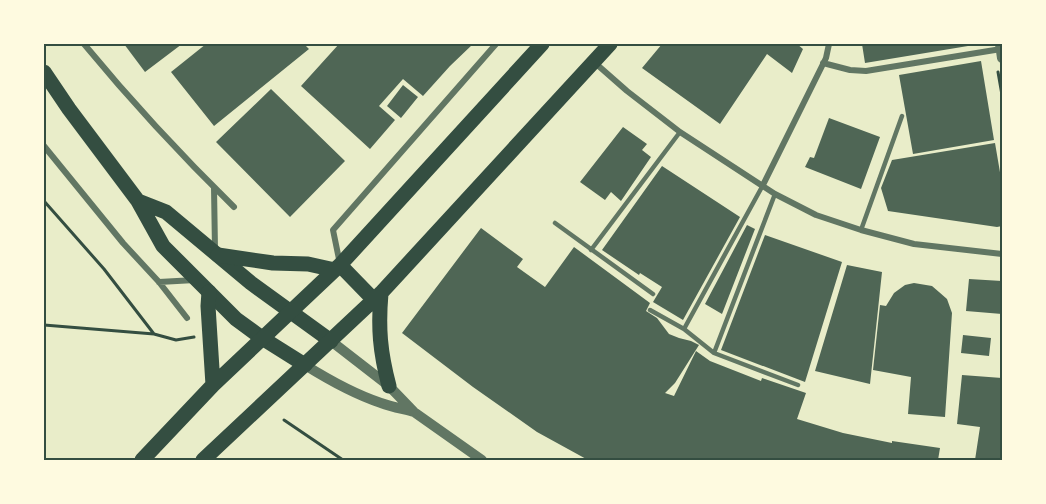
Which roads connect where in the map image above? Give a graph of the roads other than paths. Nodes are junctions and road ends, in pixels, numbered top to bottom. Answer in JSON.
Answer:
{"nodes":[{"id":1,"x":84,"y":44,"type":"edge"},
{"id":2,"x":496,"y":44,"type":"edge"},
{"id":3,"x":542,"y":44,"type":"edge"},
{"id":4,"x":610,"y":44,"type":"edge"},
{"id":5,"x":827,"y":45,"type":"edge"},
{"id":6,"x":1000,"y":54,"type":"edge"},
{"id":7,"x":593,"y":62,"type":"junction"},
{"id":8,"x":823,"y":63,"type":"junction"},
{"id":9,"x":44,"y":72,"type":"edge"},
{"id":10,"x":902,"y":116,"type":"dead end"},
{"id":11,"x":680,"y":132,"type":"junction"},
{"id":12,"x":44,"y":146,"type":"edge"},
{"id":13,"x":763,"y":185,"type":"junction"},
{"id":14,"x":214,"y":187,"type":"junction"},
{"id":15,"x":775,"y":194,"type":"junction"},
{"id":16,"x":138,"y":201,"type":"junction"},
{"id":17,"x":234,"y":207,"type":"dead end"},
{"id":18,"x":555,"y":223,"type":"dead end"},
{"id":19,"x":861,"y":230,"type":"junction"},
{"id":20,"x":591,"y":250,"type":"junction"},
{"id":21,"x":216,"y":253,"type":"junction"},
{"id":22,"x":1002,"y":254,"type":"edge"},
{"id":23,"x":337,"y":267,"type":"junction"},
{"id":24,"x":197,"y":280,"type":"junction"},
{"id":25,"x":159,"y":282,"type":"junction"},
{"id":26,"x":209,"y":292,"type":"junction"},
{"id":27,"x":654,"y":294,"type":"dead end"},
{"id":28,"x":377,"y":297,"type":"junction"},
{"id":29,"x":650,"y":310,"type":"dead end"},
{"id":30,"x":290,"y":312,"type":"junction"},
{"id":31,"x":187,"y":318,"type":"dead end"},
{"id":32,"x":684,"y":329,"type":"junction"},
{"id":33,"x":262,"y":338,"type":"junction"},
{"id":34,"x":331,"y":341,"type":"junction"},
{"id":35,"x":714,"y":353,"type":"junction"},
{"id":36,"x":305,"y":365,"type":"junction"},
{"id":37,"x":213,"y":385,"type":"junction"},
{"id":38,"x":798,"y":385,"type":"dead end"},
{"id":39,"x":388,"y":386,"type":"junction"},
{"id":40,"x":414,"y":412,"type":"junction"},
{"id":41,"x":142,"y":460,"type":"edge"},
{"id":42,"x":203,"y":460,"type":"edge"},
{"id":43,"x":482,"y":460,"type":"edge"}],
"edges":[{"from":1,"to":14,"type":"street"},
{"from":2,"to":23,"type":"street"},
{"from":3,"to":23,"type":"main road"},
{"from":4,"to":7,"type":"main road"},
{"from":5,"to":8,"type":"street"},
{"from":6,"to":8,"type":"street"},
{"from":7,"to":11,"type":"street"},
{"from":7,"to":28,"type":"main road"},
{"from":8,"to":13,"type":"street"},
{"from":9,"to":16,"type":"main road"},
{"from":10,"to":19,"type":"lane"},
{"from":11,"to":13,"type":"street"},
{"from":11,"to":20,"type":"lane"},
{"from":12,"to":25,"type":"street"},
{"from":13,"to":15,"type":"street"},
{"from":13,"to":32,"type":"lane"},
{"from":14,"to":17,"type":"street"},
{"from":14,"to":21,"type":"street"},
{"from":15,"to":19,"type":"street"},
{"from":15,"to":35,"type":"lane"},
{"from":16,"to":21,"type":"main road"},
{"from":16,"to":24,"type":"main road"},
{"from":18,"to":20,"type":"lane"},
{"from":19,"to":22,"type":"street"},
{"from":20,"to":27,"type":"lane"},
{"from":21,"to":23,"type":"main road"},
{"from":21,"to":30,"type":"main road"},
{"from":23,"to":28,"type":"main road"},
{"from":23,"to":30,"type":"main road"},
{"from":24,"to":25,"type":"street"},
{"from":24,"to":26,"type":"main road"},
{"from":25,"to":31,"type":"street"},
{"from":26,"to":33,"type":"main road"},
{"from":26,"to":37,"type":"main road"},
{"from":28,"to":34,"type":"main road"},
{"from":28,"to":39,"type":"main road"},
{"from":29,"to":32,"type":"lane"},
{"from":30,"to":33,"type":"main road"},
{"from":30,"to":34,"type":"main road"},
{"from":32,"to":35,"type":"lane"},
{"from":33,"to":36,"type":"main road"},
{"from":33,"to":37,"type":"main road"},
{"from":34,"to":36,"type":"main road"},
{"from":34,"to":39,"type":"street"},
{"from":35,"to":38,"type":"lane"},
{"from":36,"to":40,"type":"street"},
{"from":36,"to":42,"type":"main road"},
{"from":37,"to":41,"type":"main road"},
{"from":39,"to":40,"type":"street"},
{"from":40,"to":43,"type":"street"}]}
